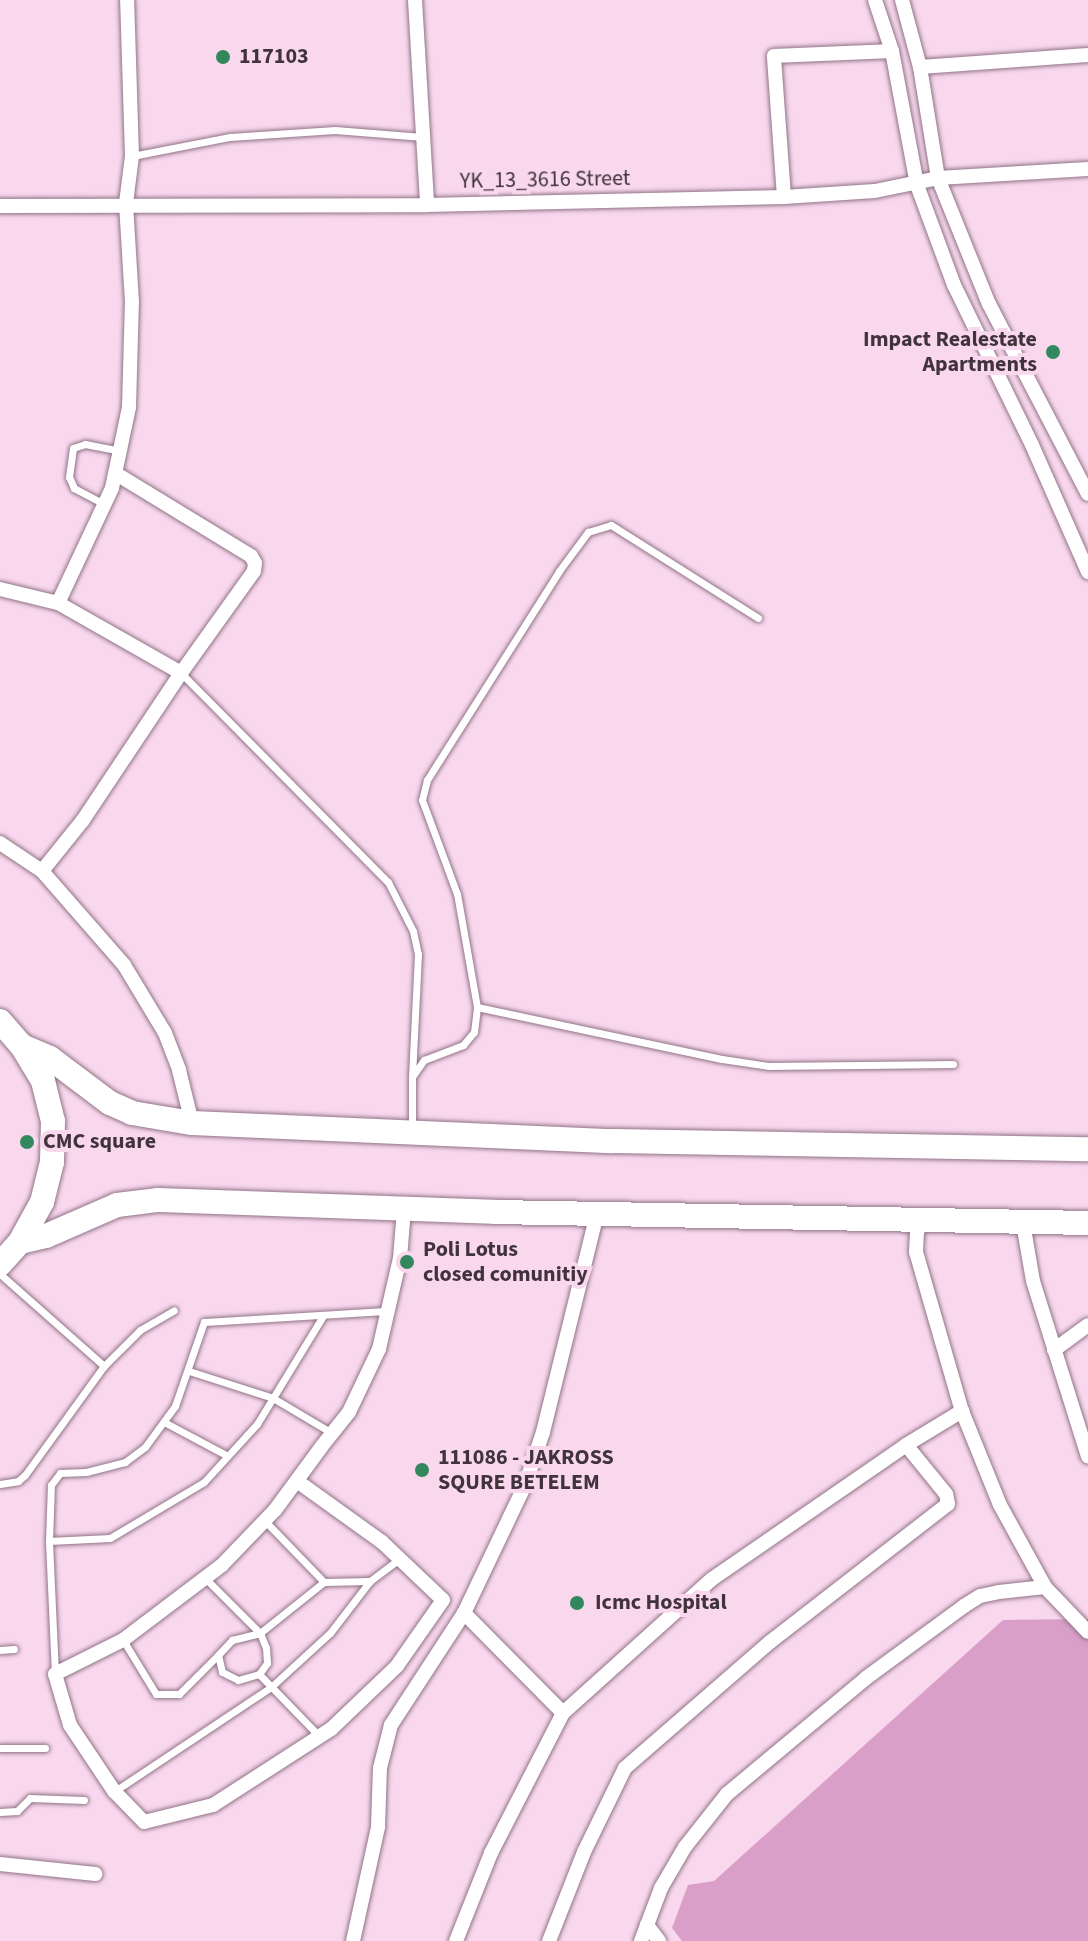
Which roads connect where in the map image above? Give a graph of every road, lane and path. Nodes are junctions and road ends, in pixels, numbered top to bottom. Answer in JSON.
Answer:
{"nodes":[{"id":1,"x":127,"y":0,"type":"edge"},
{"id":2,"x":415,"y":0,"type":"edge"},
{"id":3,"x":875,"y":0,"type":"edge"},
{"id":4,"x":902,"y":0,"type":"edge"},
{"id":5,"x":892,"y":51,"type":"junction"},
{"id":6,"x":1088,"y":55,"type":"edge"},
{"id":7,"x":920,"y":67,"type":"junction"},
{"id":8,"x":423,"y":137,"type":"junction"},
{"id":9,"x":132,"y":156,"type":"junction"},
{"id":10,"x":1088,"y":169,"type":"edge"},
{"id":11,"x":938,"y":178,"type":"junction"},
{"id":12,"x":917,"y":185,"type":"junction"},
{"id":13,"x":784,"y":197,"type":"junction"},
{"id":14,"x":126,"y":203,"type":"junction"},
{"id":15,"x":427,"y":205,"type":"junction"},
{"id":16,"x":0,"y":206,"type":"edge"},
{"id":17,"x":120,"y":451,"type":"junction"},
{"id":18,"x":115,"y":473,"type":"junction"},
{"id":19,"x":1086,"y":484,"type":"edge"},
{"id":20,"x":104,"y":504,"type":"junction"},
{"id":21,"x":1088,"y":572,"type":"edge"},
{"id":22,"x":0,"y":589,"type":"edge"},
{"id":23,"x":58,"y":603,"type":"junction"},
{"id":24,"x":758,"y":618,"type":"dead end"},
{"id":25,"x":181,"y":673,"type":"junction"},
{"id":26,"x":0,"y":843,"type":"edge"},
{"id":27,"x":42,"y":871,"type":"junction"},
{"id":28,"x":477,"y":1007,"type":"junction"},
{"id":29,"x":0,"y":1021,"type":"edge"},
{"id":30,"x":22,"y":1046,"type":"junction"},
{"id":31,"x":953,"y":1064,"type":"dead end"},
{"id":32,"x":412,"y":1077,"type":"junction"},
{"id":33,"x":192,"y":1123,"type":"junction"},
{"id":34,"x":412,"y":1133,"type":"junction"},
{"id":35,"x":1088,"y":1149,"type":"edge"},
{"id":36,"x":404,"y":1209,"type":"junction"},
{"id":37,"x":597,"y":1214,"type":"junction"},
{"id":38,"x":922,"y":1221,"type":"junction"},
{"id":39,"x":1023,"y":1223,"type":"junction"},
{"id":40,"x":1088,"y":1223,"type":"edge"},
{"id":41,"x":20,"y":1242,"type":"junction"},
{"id":42,"x":0,"y":1264,"type":"edge"},
{"id":43,"x":0,"y":1274,"type":"edge"},
{"id":44,"x":174,"y":1310,"type":"dead end"},
{"id":45,"x":389,"y":1311,"type":"junction"},
{"id":46,"x":323,"y":1316,"type":"junction"},
{"id":47,"x":1088,"y":1325,"type":"edge"},
{"id":48,"x":1054,"y":1350,"type":"junction"},
{"id":49,"x":104,"y":1366,"type":"junction"},
{"id":50,"x":189,"y":1371,"type":"junction"},
{"id":51,"x":273,"y":1398,"type":"junction"},
{"id":52,"x":962,"y":1411,"type":"junction"},
{"id":53,"x":164,"y":1422,"type":"junction"},
{"id":54,"x":332,"y":1433,"type":"junction"},
{"id":55,"x":906,"y":1445,"type":"junction"},
{"id":56,"x":228,"y":1456,"type":"junction"},
{"id":57,"x":1088,"y":1457,"type":"edge"},
{"id":58,"x":297,"y":1481,"type":"junction"},
{"id":59,"x":0,"y":1484,"type":"edge"},
{"id":60,"x":265,"y":1521,"type":"junction"},
{"id":61,"x":49,"y":1541,"type":"junction"},
{"id":62,"x":399,"y":1559,"type":"junction"},
{"id":63,"x":205,"y":1578,"type":"junction"},
{"id":64,"x":370,"y":1581,"type":"junction"},
{"id":65,"x":324,"y":1582,"type":"junction"},
{"id":66,"x":1045,"y":1587,"type":"junction"},
{"id":67,"x":464,"y":1613,"type":"junction"},
{"id":68,"x":1088,"y":1632,"type":"edge"},
{"id":69,"x":260,"y":1633,"type":"junction"},
{"id":70,"x":123,"y":1640,"type":"junction"},
{"id":71,"x":14,"y":1649,"type":"dead end"},
{"id":72,"x":0,"y":1650,"type":"edge"},
{"id":73,"x":218,"y":1655,"type":"junction"},
{"id":74,"x":55,"y":1674,"type":"junction"},
{"id":75,"x":259,"y":1674,"type":"junction"},
{"id":76,"x":271,"y":1687,"type":"junction"},
{"id":77,"x":563,"y":1713,"type":"junction"},
{"id":78,"x":319,"y":1736,"type":"junction"},
{"id":79,"x":0,"y":1748,"type":"edge"},
{"id":80,"x":45,"y":1748,"type":"dead end"},
{"id":81,"x":114,"y":1791,"type":"junction"},
{"id":82,"x":84,"y":1800,"type":"dead end"},
{"id":83,"x":0,"y":1812,"type":"edge"},
{"id":84,"x":0,"y":1864,"type":"edge"},
{"id":85,"x":95,"y":1874,"type":"dead end"},
{"id":86,"x":647,"y":1925,"type":"junction"},
{"id":87,"x":353,"y":1941,"type":"edge"},
{"id":88,"x":456,"y":1941,"type":"edge"},
{"id":89,"x":549,"y":1941,"type":"edge"},
{"id":90,"x":641,"y":1941,"type":"edge"},
{"id":91,"x":659,"y":1941,"type":"edge"}],
"edges":[{"from":1,"to":9,"type":"street"},
{"from":2,"to":8,"type":"street"},
{"from":3,"to":5,"type":"street"},
{"from":4,"to":7,"type":"street"},
{"from":5,"to":12,"type":"street"},
{"from":5,"to":13,"type":"street"},
{"from":6,"to":7,"type":"street"},
{"from":7,"to":11,"type":"street"},
{"from":8,"to":9,"type":"lane"},
{"from":8,"to":15,"type":"street"},
{"from":9,"to":14,"type":"street"},
{"from":10,"to":11,"type":"street","name":"YK_13_3616 Street"},
{"from":11,"to":12,"type":"street","name":"YK_13_3616 Street"},
{"from":11,"to":19,"type":"street"},
{"from":12,"to":13,"type":"street","name":"YK_13_3616 Street"},
{"from":12,"to":21,"type":"street"},
{"from":13,"to":15,"type":"street","name":"YK_13_3616 Street"},
{"from":14,"to":15,"type":"street","name":"YK_13_3616 Street"},
{"from":14,"to":16,"type":"street","name":"YK_13_3616 Street"},
{"from":14,"to":17,"type":"street"},
{"from":17,"to":18,"type":"street"},
{"from":17,"to":20,"type":"lane"},
{"from":18,"to":20,"type":"street"},
{"from":18,"to":25,"type":"street"},
{"from":20,"to":23,"type":"street"},
{"from":22,"to":23,"type":"street"},
{"from":23,"to":25,"type":"street"},
{"from":24,"to":28,"type":"lane"},
{"from":25,"to":27,"type":"street"},
{"from":25,"to":32,"type":"lane"},
{"from":26,"to":27,"type":"street"},
{"from":27,"to":33,"type":"street"},
{"from":28,"to":31,"type":"lane"},
{"from":28,"to":32,"type":"lane"},
{"from":29,"to":30,"type":"main road"},
{"from":30,"to":33,"type":"main road"},
{"from":30,"to":41,"type":"main road"},
{"from":32,"to":34,"type":"lane"},
{"from":33,"to":34,"type":"main road"},
{"from":34,"to":35,"type":"main road"},
{"from":36,"to":37,"type":"main road"},
{"from":36,"to":41,"type":"main road"},
{"from":36,"to":45,"type":"street"},
{"from":37,"to":38,"type":"main road"},
{"from":37,"to":67,"type":"street"},
{"from":38,"to":39,"type":"main road"},
{"from":38,"to":52,"type":"street"},
{"from":39,"to":40,"type":"main road"},
{"from":39,"to":48,"type":"street"},
{"from":41,"to":42,"type":"main road"},
{"from":43,"to":49,"type":"lane"},
{"from":44,"to":49,"type":"lane"},
{"from":45,"to":46,"type":"lane"},
{"from":45,"to":54,"type":"street"},
{"from":46,"to":50,"type":"lane"},
{"from":46,"to":51,"type":"lane"},
{"from":47,"to":48,"type":"street"},
{"from":48,"to":57,"type":"street"},
{"from":49,"to":59,"type":"lane"},
{"from":50,"to":51,"type":"lane"},
{"from":50,"to":53,"type":"lane"},
{"from":51,"to":54,"type":"lane"},
{"from":51,"to":56,"type":"lane"},
{"from":52,"to":55,"type":"street"},
{"from":52,"to":66,"type":"street"},
{"from":53,"to":56,"type":"lane"},
{"from":53,"to":61,"type":"lane"},
{"from":54,"to":58,"type":"street"},
{"from":55,"to":77,"type":"street"},
{"from":55,"to":89,"type":"street"},
{"from":56,"to":61,"type":"lane"},
{"from":58,"to":60,"type":"street"},
{"from":58,"to":62,"type":"street"},
{"from":60,"to":63,"type":"street"},
{"from":60,"to":65,"type":"lane"},
{"from":61,"to":74,"type":"lane"},
{"from":62,"to":64,"type":"lane"},
{"from":62,"to":78,"type":"street"},
{"from":63,"to":69,"type":"lane"},
{"from":63,"to":70,"type":"street"},
{"from":64,"to":65,"type":"lane"},
{"from":64,"to":76,"type":"lane"},
{"from":65,"to":69,"type":"lane"},
{"from":66,"to":68,"type":"street"},
{"from":66,"to":86,"type":"street"},
{"from":67,"to":77,"type":"street"},
{"from":67,"to":87,"type":"street"},
{"from":69,"to":73,"type":"lane"},
{"from":69,"to":75,"type":"lane"},
{"from":70,"to":73,"type":"lane"},
{"from":70,"to":74,"type":"street"},
{"from":71,"to":72,"type":"lane"},
{"from":73,"to":75,"type":"lane"},
{"from":74,"to":81,"type":"street"},
{"from":75,"to":76,"type":"lane"},
{"from":76,"to":78,"type":"lane"},
{"from":76,"to":81,"type":"lane"},
{"from":77,"to":88,"type":"street"},
{"from":78,"to":81,"type":"street"},
{"from":79,"to":80,"type":"lane"},
{"from":82,"to":83,"type":"lane"},
{"from":84,"to":85,"type":"street"},
{"from":86,"to":90,"type":"street"},
{"from":86,"to":91,"type":"street"}]}
